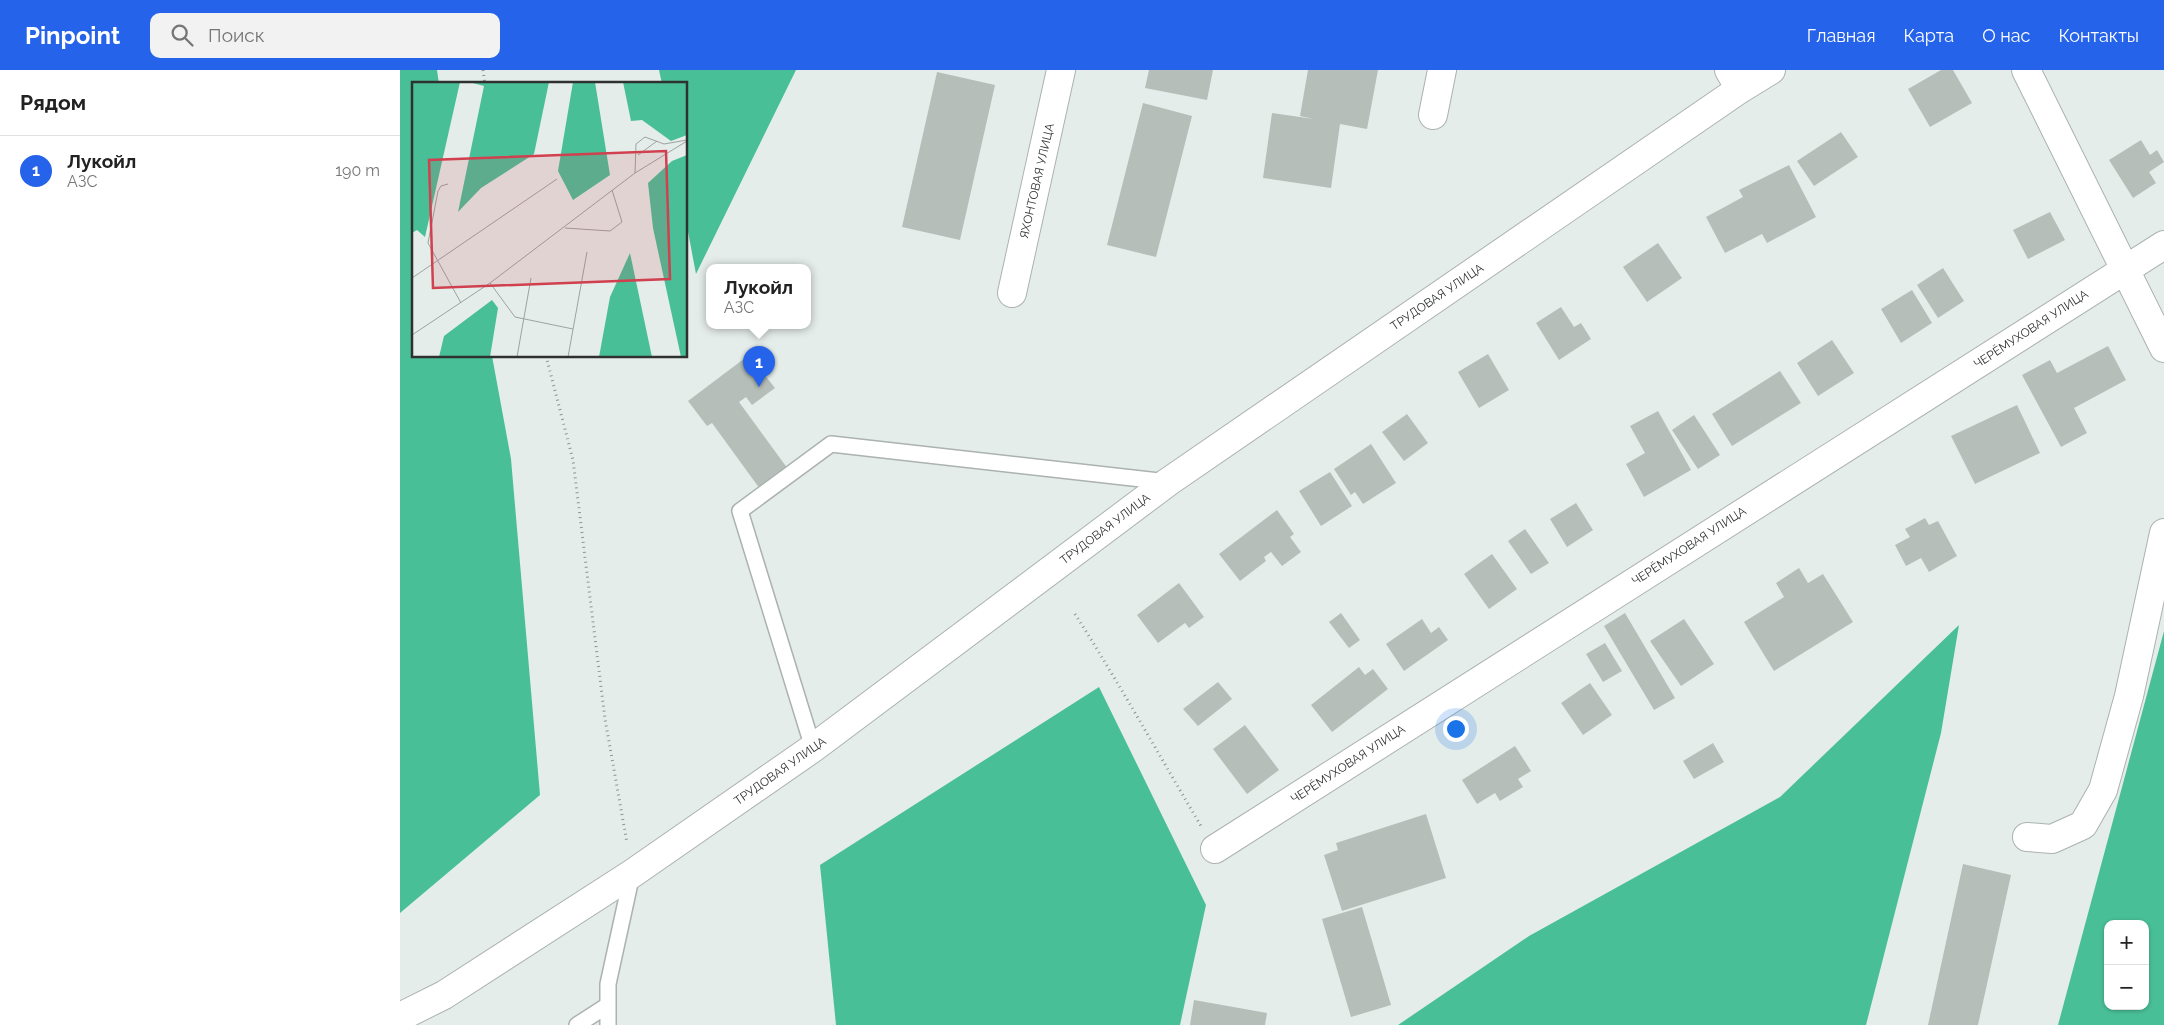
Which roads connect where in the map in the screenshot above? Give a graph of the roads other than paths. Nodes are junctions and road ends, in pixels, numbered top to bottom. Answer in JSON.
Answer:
{"nodes":[{"id":1,"x":1061,"y":70,"type":"edge"},
{"id":2,"x":1442,"y":70,"type":"edge"},
{"id":3,"x":1771,"y":70,"type":"edge"},
{"id":4,"x":2026,"y":70,"type":"edge"},
{"id":5,"x":1735,"y":80,"type":"edge"},
{"id":6,"x":1433,"y":115,"type":"dead end"},
{"id":7,"x":2164,"y":245,"type":"edge"},
{"id":8,"x":2124,"y":269,"type":"junction"},
{"id":9,"x":1012,"y":293,"type":"dead end"},
{"id":10,"x":2164,"y":348,"type":"edge"},
{"id":11,"x":1168,"y":482,"type":"junction"},
{"id":12,"x":2164,"y":533,"type":"edge"},
{"id":13,"x":813,"y":748,"type":"junction"},
{"id":14,"x":2027,"y":837,"type":"dead end"},
{"id":15,"x":1215,"y":848,"type":"road end"},
{"id":16,"x":633,"y":873,"type":"junction"},
{"id":17,"x":608,"y":1005,"type":"junction"},
{"id":18,"x":400,"y":1017,"type":"edge"},
{"id":19,"x":577,"y":1025,"type":"edge"},
{"id":20,"x":608,"y":1025,"type":"edge"}],
"edges":[{"from":1,"to":9,"type":"street","name":"ЯХОНТОВАЯ УЛИЦА"},
{"from":2,"to":6,"type":"street"},
{"from":3,"to":5,"type":"street","name":"ТРУДОВАЯ УЛИЦА"},
{"from":4,"to":8,"type":"street"},
{"from":5,"to":11,"type":"street","name":"ТРУДОВАЯ УЛИЦА"},
{"from":7,"to":8,"type":"street","name":"ЧЕРЁМУХОВАЯ УЛИЦА"},
{"from":8,"to":10,"type":"street"},
{"from":8,"to":15,"type":"street","name":"ЧЕРЁМУХОВАЯ УЛИЦА"},
{"from":11,"to":13,"type":"street","name":"ТРУДОВАЯ УЛИЦА"},
{"from":11,"to":13,"type":"lane"},
{"from":12,"to":14,"type":"street"},
{"from":13,"to":16,"type":"street","name":"ТРУДОВАЯ УЛИЦА"},
{"from":16,"to":17,"type":"lane"},
{"from":16,"to":18,"type":"street","name":"ТРУДОВАЯ УЛИЦА"},
{"from":17,"to":19,"type":"lane"},
{"from":17,"to":20,"type":"lane"}]}
